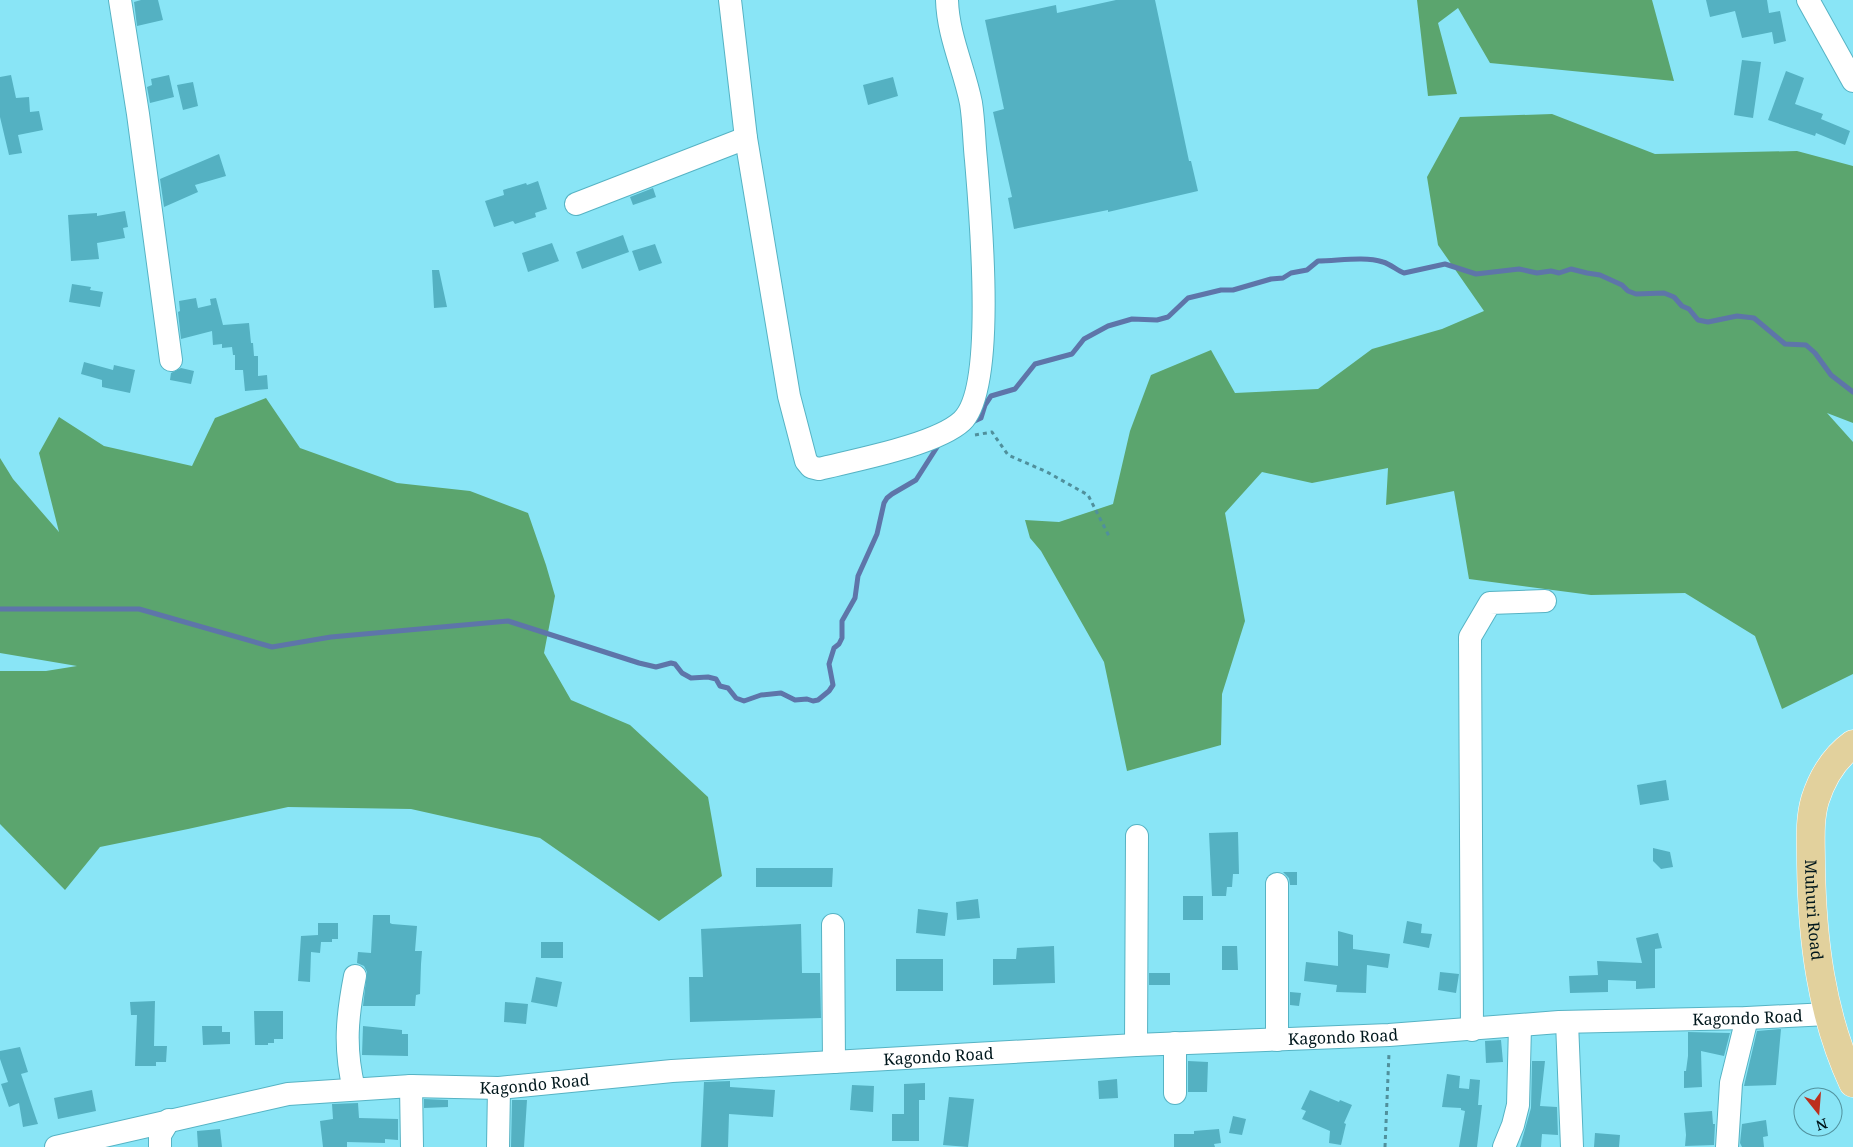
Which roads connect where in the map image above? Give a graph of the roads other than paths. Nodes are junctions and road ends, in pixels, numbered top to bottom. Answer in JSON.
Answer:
{"nodes":[{"id":1,"x":120,"y":0,"type":"edge"},
{"id":2,"x":730,"y":0,"type":"edge"},
{"id":3,"x":947,"y":0,"type":"edge"},
{"id":4,"x":1808,"y":0,"type":"edge"},
{"id":5,"x":1853,"y":81,"type":"edge"},
{"id":6,"x":746,"y":138,"type":"junction"},
{"id":7,"x":576,"y":204,"type":"dead end"},
{"id":8,"x":171,"y":360,"type":"dead end"},
{"id":9,"x":1545,"y":601,"type":"dead end"},
{"id":10,"x":1853,"y":744,"type":"edge"},
{"id":11,"x":1136,"y":836,"type":"dead end"},
{"id":12,"x":1277,"y":884,"type":"dead end"},
{"id":13,"x":832,"y":925,"type":"dead end"},
{"id":14,"x":355,"y":976,"type":"dead end"},
{"id":15,"x":1828,"y":1014,"type":"junction"},
{"id":16,"x":1746,"y":1018,"type":"junction"},
{"id":17,"x":1567,"y":1022,"type":"junction"},
{"id":18,"x":1520,"y":1026,"type":"junction"},
{"id":19,"x":1472,"y":1030,"type":"junction"},
{"id":20,"x":1277,"y":1040,"type":"junction"},
{"id":21,"x":1175,"y":1043,"type":"junction"},
{"id":22,"x":1136,"y":1045,"type":"junction"},
{"id":23,"x":834,"y":1062,"type":"junction"},
{"id":24,"x":1853,"y":1083,"type":"edge"},
{"id":25,"x":411,"y":1086,"type":"junction"},
{"id":26,"x":499,"y":1088,"type":"junction"},
{"id":27,"x":354,"y":1089,"type":"junction"},
{"id":28,"x":1175,"y":1093,"type":"dead end"},
{"id":29,"x":168,"y":1120,"type":"junction"},
{"id":30,"x":56,"y":1147,"type":"edge"},
{"id":31,"x":160,"y":1147,"type":"edge"},
{"id":32,"x":412,"y":1147,"type":"edge"},
{"id":33,"x":498,"y":1147,"type":"edge"},
{"id":34,"x":1504,"y":1147,"type":"edge"},
{"id":35,"x":1572,"y":1147,"type":"edge"},
{"id":36,"x":1727,"y":1147,"type":"edge"}],
"edges":[{"from":1,"to":8,"type":"street"},
{"from":2,"to":6,"type":"street"},
{"from":3,"to":6,"type":"street"},
{"from":4,"to":5,"type":"street"},
{"from":6,"to":7,"type":"street"},
{"from":9,"to":19,"type":"street"},
{"from":10,"to":15,"type":"main road","name":"Muhuri Road"},
{"from":11,"to":22,"type":"street"},
{"from":12,"to":20,"type":"street"},
{"from":13,"to":23,"type":"street"},
{"from":14,"to":27,"type":"street"},
{"from":15,"to":16,"type":"street","name":"Kagondo Road"},
{"from":15,"to":24,"type":"main road","name":"Muhuri Road"},
{"from":16,"to":17,"type":"street","name":"Kagondo Road"},
{"from":16,"to":36,"type":"street"},
{"from":17,"to":18,"type":"street","name":"Kagondo Road"},
{"from":17,"to":35,"type":"street"},
{"from":18,"to":19,"type":"street","name":"Kagondo Road"},
{"from":18,"to":34,"type":"street"},
{"from":19,"to":20,"type":"street","name":"Kagondo Road"},
{"from":20,"to":21,"type":"street","name":"Kagondo Road"},
{"from":21,"to":22,"type":"street","name":"Kagondo Road"},
{"from":21,"to":28,"type":"street"},
{"from":22,"to":23,"type":"street","name":"Kagondo Road"},
{"from":23,"to":26,"type":"street","name":"Kagondo Road"},
{"from":25,"to":26,"type":"street","name":"Kagondo Road"},
{"from":25,"to":27,"type":"street","name":"Kagondo Road"},
{"from":25,"to":32,"type":"street"},
{"from":26,"to":33,"type":"street"},
{"from":27,"to":29,"type":"street","name":"Kagondo Road"},
{"from":29,"to":30,"type":"street","name":"Kagondo Road"},
{"from":29,"to":31,"type":"street"}]}
